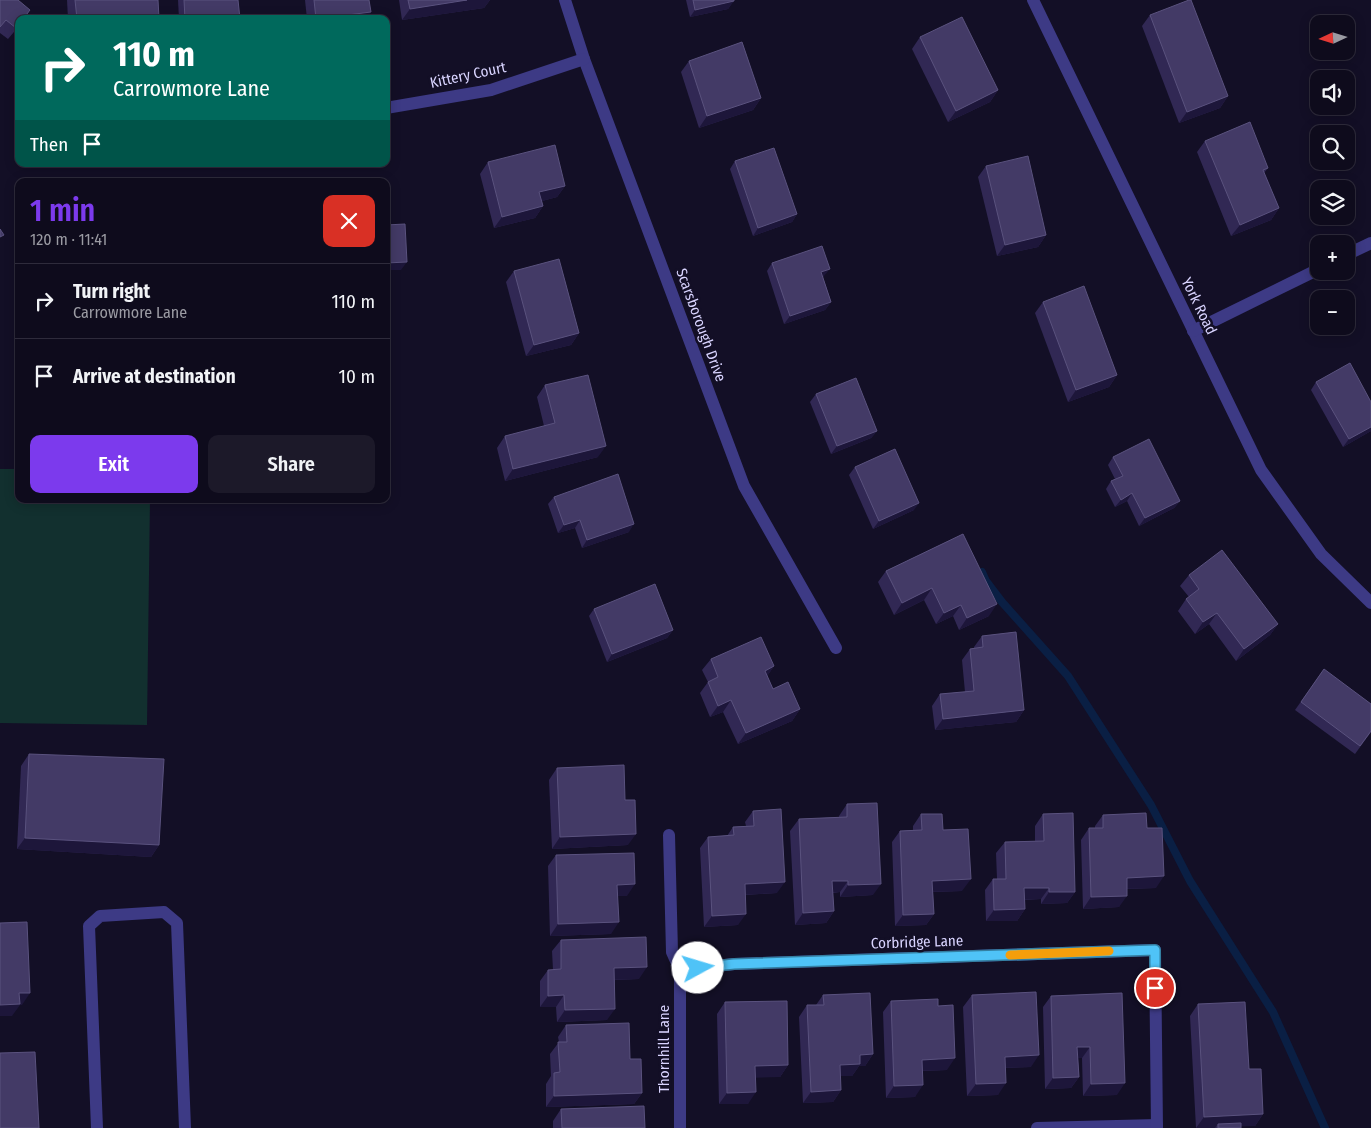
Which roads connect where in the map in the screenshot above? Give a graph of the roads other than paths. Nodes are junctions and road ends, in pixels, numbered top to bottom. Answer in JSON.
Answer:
{"nodes":[{"id":1,"x":565,"y":0,"type":"edge"},
{"id":2,"x":1034,"y":0,"type":"edge"},
{"id":3,"x":584,"y":59,"type":"junction"},
{"id":4,"x":390,"y":107,"type":"edge"},
{"id":5,"x":1371,"y":243,"type":"edge"},
{"id":6,"x":1355,"y":251,"type":"edge"},
{"id":7,"x":1310,"y":273,"type":"edge"},
{"id":8,"x":1193,"y":331,"type":"junction"},
{"id":9,"x":1371,"y":603,"type":"edge"},
{"id":10,"x":836,"y":648,"type":"dead end"},
{"id":11,"x":669,"y":835,"type":"dead end"},
{"id":12,"x":680,"y":970,"type":"junction"},
{"id":13,"x":1157,"y":1126,"type":"edge"},
{"id":14,"x":97,"y":1128,"type":"edge"},
{"id":15,"x":185,"y":1128,"type":"edge"},
{"id":16,"x":680,"y":1128,"type":"edge"},
{"id":17,"x":1037,"y":1128,"type":"edge"}],
"edges":[{"from":1,"to":3,"type":"street","name":"Scarsborough Drive"},
{"from":2,"to":8,"type":"street","name":"York Road"},
{"from":3,"to":4,"type":"street","name":"Kittery Court"},
{"from":3,"to":10,"type":"street","name":"Scarsborough Drive"},
{"from":5,"to":6,"type":"street"},
{"from":7,"to":8,"type":"street"},
{"from":8,"to":9,"type":"street","name":"York Road"},
{"from":11,"to":12,"type":"street","name":"Thornhill Lane"},
{"from":12,"to":13,"type":"street","name":"Corbridge Lane"},
{"from":12,"to":16,"type":"street","name":"Thornhill Lane"},
{"from":13,"to":17,"type":"street"},
{"from":14,"to":15,"type":"street"}]}
